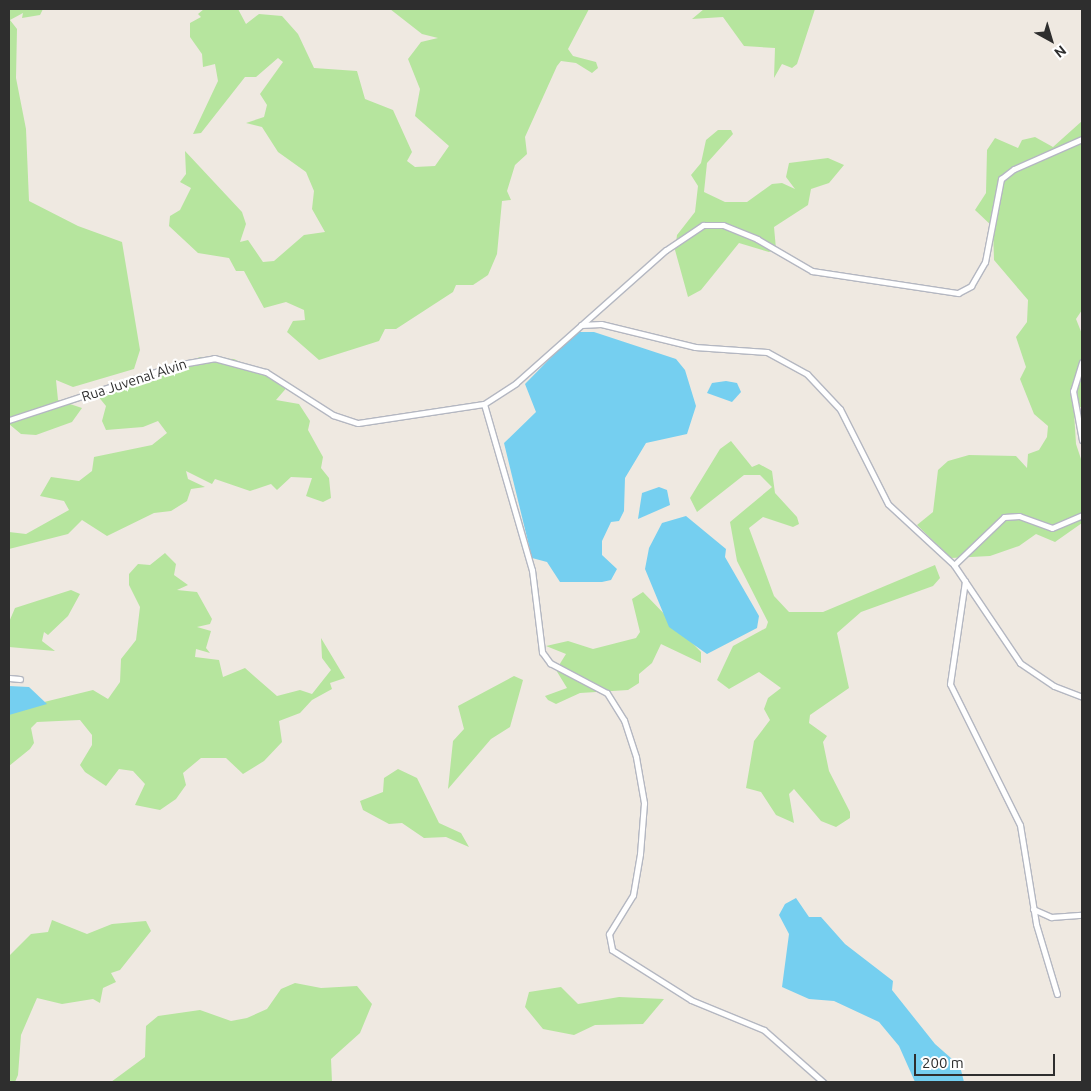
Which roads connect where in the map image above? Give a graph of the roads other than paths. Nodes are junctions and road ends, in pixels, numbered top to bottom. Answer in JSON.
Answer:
{"nodes":[{"id":1,"x":1082,"y":139,"type":"edge"},
{"id":2,"x":581,"y":326,"type":"junction"},
{"id":3,"x":1082,"y":362,"type":"edge"},
{"id":4,"x":484,"y":404,"type":"junction"},
{"id":5,"x":9,"y":420,"type":"edge"},
{"id":6,"x":1082,"y":440,"type":"edge"},
{"id":7,"x":1082,"y":515,"type":"edge"},
{"id":8,"x":954,"y":565,"type":"junction"},
{"id":9,"x":965,"y":580,"type":"junction"},
{"id":10,"x":9,"y":678,"type":"edge"},
{"id":11,"x":20,"y":679,"type":"dead end"},
{"id":12,"x":1082,"y":697,"type":"edge"},
{"id":13,"x":1033,"y":909,"type":"junction"},
{"id":14,"x":1082,"y":915,"type":"edge"},
{"id":15,"x":1057,"y":994,"type":"dead end"},
{"id":16,"x":823,"y":1082,"type":"edge"}],
"edges":[{"from":1,"to":2,"type":"street"},
{"from":2,"to":4,"type":"street"},
{"from":2,"to":8,"type":"street"},
{"from":3,"to":6,"type":"street"},
{"from":4,"to":5,"type":"street","name":"Rua Juvenal Alvin"},
{"from":4,"to":16,"type":"street"},
{"from":7,"to":8,"type":"street"},
{"from":8,"to":9,"type":"street"},
{"from":9,"to":12,"type":"street"},
{"from":9,"to":13,"type":"street"},
{"from":10,"to":11,"type":"street"},
{"from":13,"to":14,"type":"street"},
{"from":13,"to":15,"type":"street"}]}
